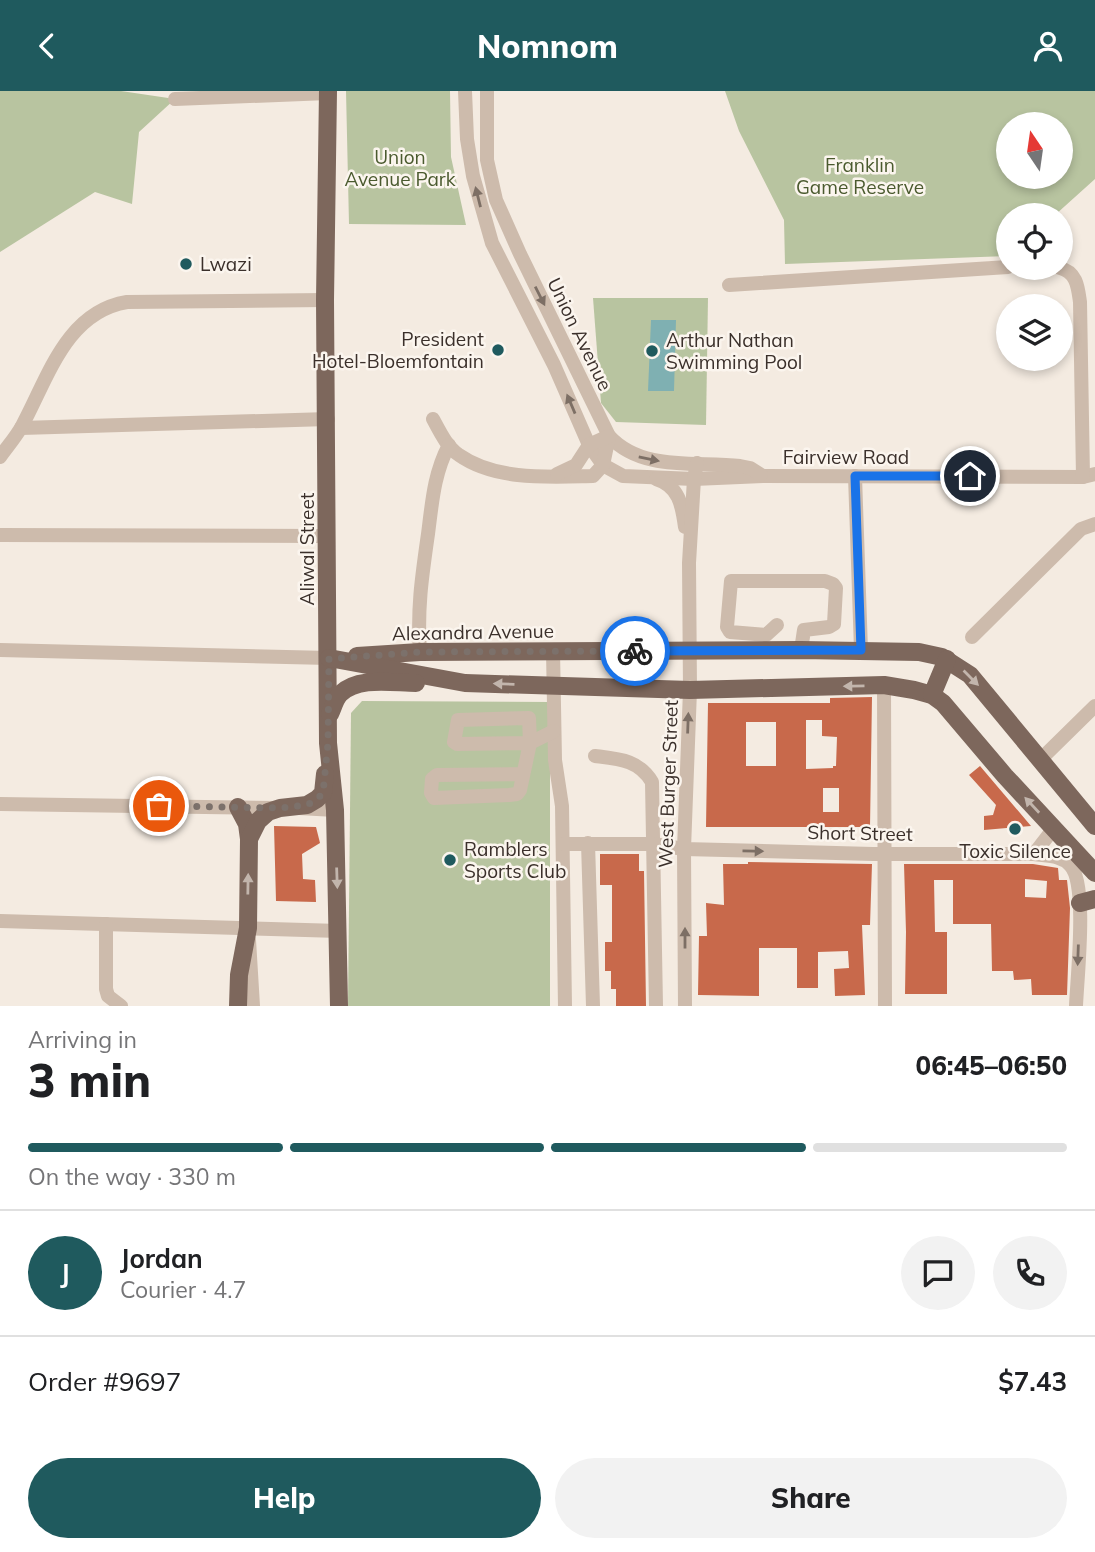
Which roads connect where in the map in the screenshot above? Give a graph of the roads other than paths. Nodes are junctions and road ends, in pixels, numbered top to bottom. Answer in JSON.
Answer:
{"nodes":[{"id":1,"x":465,"y":91,"type":"edge"},
{"id":2,"x":488,"y":91,"type":"edge"},
{"id":3,"x":328,"y":92,"type":"edge"},
{"id":4,"x":175,"y":99,"type":"dead end"},
{"id":5,"x":996,"y":268,"type":"edge"},
{"id":6,"x":528,"y":271,"type":"junction"},
{"id":7,"x":1073,"y":276,"type":"edge"},
{"id":8,"x":511,"y":280,"type":"junction"},
{"id":9,"x":729,"y":285,"type":"dead end"},
{"id":10,"x":326,"y":300,"type":"junction"},
{"id":11,"x":328,"y":419,"type":"junction"},
{"id":12,"x":433,"y":419,"type":"dead end"},
{"id":13,"x":21,"y":428,"type":"junction"},
{"id":14,"x":609,"y":436,"type":"junction"},
{"id":15,"x":449,"y":445,"type":"junction"},
{"id":16,"x":589,"y":445,"type":"junction"},
{"id":17,"x":0,"y":457,"type":"edge"},
{"id":18,"x":697,"y":463,"type":"junction"},
{"id":19,"x":603,"y":465,"type":"junction"},
{"id":20,"x":1089,"y":475,"type":"edge"},
{"id":21,"x":763,"y":476,"type":"junction"},
{"id":22,"x":855,"y":476,"type":"junction"},
{"id":23,"x":549,"y":477,"type":"junction"},
{"id":24,"x":648,"y":477,"type":"junction"},
{"id":25,"x":694,"y":479,"type":"junction"},
{"id":26,"x":1095,"y":524,"type":"edge"},
{"id":27,"x":0,"y":535,"type":"edge"},
{"id":28,"x":327,"y":536,"type":"junction"},
{"id":29,"x":689,"y":563,"type":"junction"},
{"id":30,"x":777,"y":625,"type":"dead end"},
{"id":31,"x":972,"y":637,"type":"dead end"},
{"id":32,"x":0,"y":650,"type":"edge"},
{"id":33,"x":801,"y":650,"type":"junction"},
{"id":34,"x":861,"y":650,"type":"junction"},
{"id":35,"x":553,"y":651,"type":"junction"},
{"id":36,"x":690,"y":651,"type":"junction"},
{"id":37,"x":420,"y":652,"type":"junction"},
{"id":38,"x":329,"y":659,"type":"junction"},
{"id":39,"x":947,"y":659,"type":"junction"},
{"id":40,"x":465,"y":683,"type":"junction"},
{"id":41,"x":884,"y":685,"type":"junction"},
{"id":42,"x":552,"y":686,"type":"junction"},
{"id":43,"x":690,"y":690,"type":"junction"},
{"id":44,"x":932,"y":695,"type":"junction"},
{"id":45,"x":1095,"y":706,"type":"edge"},
{"id":46,"x":329,"y":717,"type":"junction"},
{"id":47,"x":554,"y":731,"type":"junction"},
{"id":48,"x":328,"y":743,"type":"junction"},
{"id":49,"x":530,"y":743,"type":"junction"},
{"id":50,"x":595,"y":755,"type":"dead end"},
{"id":51,"x":1040,"y":760,"type":"junction"},
{"id":52,"x":523,"y":774,"type":"junction"},
{"id":53,"x":0,"y":804,"type":"edge"},
{"id":54,"x":238,"y":807,"type":"junction"},
{"id":55,"x":280,"y":808,"type":"junction"},
{"id":56,"x":335,"y":810,"type":"junction"},
{"id":57,"x":1095,"y":826,"type":"edge"},
{"id":58,"x":1054,"y":828,"type":"junction"},
{"id":59,"x":249,"y":839,"type":"junction"},
{"id":60,"x":588,"y":843,"type":"junction"},
{"id":61,"x":563,"y":844,"type":"junction"},
{"id":62,"x":653,"y":844,"type":"junction"},
{"id":63,"x":684,"y":849,"type":"junction"},
{"id":64,"x":884,"y":854,"type":"junction"},
{"id":65,"x":1034,"y":854,"type":"junction"},
{"id":66,"x":1095,"y":873,"type":"edge"},
{"id":67,"x":1088,"y":901,"type":"edge"},
{"id":68,"x":0,"y":921,"type":"edge"},
{"id":69,"x":106,"y":924,"type":"junction"},
{"id":70,"x":248,"y":928,"type":"junction"},
{"id":71,"x":282,"y":929,"type":"junction"},
{"id":72,"x":339,"y":931,"type":"junction"},
{"id":73,"x":252,"y":972,"type":"junction"},
{"id":74,"x":121,"y":1006,"type":"edge"},
{"id":75,"x":238,"y":1006,"type":"edge"},
{"id":76,"x":253,"y":1006,"type":"edge"},
{"id":77,"x":339,"y":1006,"type":"edge"},
{"id":78,"x":565,"y":1006,"type":"edge"},
{"id":79,"x":593,"y":1006,"type":"edge"},
{"id":80,"x":656,"y":1006,"type":"edge"},
{"id":81,"x":685,"y":1006,"type":"edge"},
{"id":82,"x":885,"y":1006,"type":"edge"},
{"id":83,"x":1076,"y":1006,"type":"edge"}],
"edges":[{"from":8,"to":1,"type":"street","name":"Union Avenue","one_way":true},
{"from":2,"to":6,"type":"street","name":"Union Avenue"},
{"from":3,"to":4,"type":"street"},
{"from":3,"to":10,"type":"main road","name":"Aliwal Street"},
{"from":5,"to":9,"type":"street"},
{"from":6,"to":8,"type":"street"},
{"from":6,"to":14,"type":"street","name":"Union Avenue","one_way":true},
{"from":7,"to":20,"type":"street"},
{"from":16,"to":8,"type":"street","name":"Union Avenue","one_way":true},
{"from":10,"to":11,"type":"main road","name":"Aliwal Street"},
{"from":10,"to":13,"type":"street"},
{"from":11,"to":13,"type":"street"},
{"from":11,"to":28,"type":"main road","name":"Aliwal Street"},
{"from":12,"to":15,"type":"street"},
{"from":13,"to":17,"type":"street"},
{"from":14,"to":16,"type":"street"},
{"from":14,"to":18,"type":"street","name":"Union Avenue","one_way":true},
{"from":14,"to":19,"type":"street"},
{"from":15,"to":23,"type":"street"},
{"from":15,"to":37,"type":"street"},
{"from":16,"to":19,"type":"street","name":"Union Avenue"},
{"from":16,"to":23,"type":"street"},
{"from":18,"to":21,"type":"street","name":"Union Avenue"},
{"from":18,"to":25,"type":"street","name":"West Burger Street"},
{"from":19,"to":23,"type":"street"},
{"from":19,"to":24,"type":"street"},
{"from":20,"to":22,"type":"street","name":"Fairview Road"},
{"from":21,"to":22,"type":"street","name":"Fairview Road"},
{"from":21,"to":25,"type":"street","name":"Fairview Road"},
{"from":22,"to":34,"type":"street"},
{"from":24,"to":25,"type":"street"},
{"from":24,"to":29,"type":"street"},
{"from":25,"to":29,"type":"street","name":"West Burger Street"},
{"from":26,"to":31,"type":"street"},
{"from":27,"to":28,"type":"street"},
{"from":28,"to":38,"type":"main road","name":"Aliwal Street"},
{"from":29,"to":36,"type":"street","name":"West Burger Street"},
{"from":30,"to":33,"type":"street"},
{"from":32,"to":38,"type":"street"},
{"from":33,"to":34,"type":"main road","name":"Alexandra Avenue"},
{"from":33,"to":36,"type":"main road","name":"Alexandra Avenue"},
{"from":34,"to":39,"type":"main road","name":"Alexandra Avenue"},
{"from":35,"to":36,"type":"main road","name":"Alexandra Avenue"},
{"from":35,"to":37,"type":"main road","name":"Alexandra Avenue"},
{"from":35,"to":42,"type":"street"},
{"from":36,"to":43,"type":"street","name":"West Burger Street"},
{"from":37,"to":38,"type":"main road","name":"Alexandra Avenue"},
{"from":38,"to":40,"type":"main road","name":"Alexandra Avenue"},
{"from":38,"to":46,"type":"main road","name":"Aliwal Street"},
{"from":39,"to":44,"type":"main road"},
{"from":39,"to":51,"type":"main road","name":"Alexandra Avenue","one_way":true},
{"from":42,"to":40,"type":"main road","name":"Alexandra Avenue","one_way":true},
{"from":40,"to":46,"type":"main road"},
{"from":41,"to":43,"type":"main road","name":"Alexandra Avenue","one_way":true},
{"from":41,"to":44,"type":"main road","name":"Alexandra Avenue"},
{"from":41,"to":64,"type":"street"},
{"from":42,"to":43,"type":"main road","name":"Alexandra Avenue"},
{"from":42,"to":47,"type":"street"},
{"from":63,"to":43,"type":"street","name":"West Burger Street","one_way":true},
{"from":58,"to":44,"type":"main road","name":"Alexandra Avenue","one_way":true},
{"from":45,"to":51,"type":"street"},
{"from":46,"to":48,"type":"main road","name":"Aliwal Street"},
{"from":47,"to":49,"type":"street"},
{"from":47,"to":61,"type":"street"},
{"from":48,"to":55,"type":"main road"},
{"from":48,"to":56,"type":"main road","name":"Aliwal Street"},
{"from":49,"to":49,"type":"street"},
{"from":49,"to":52,"type":"street"},
{"from":50,"to":62,"type":"street"},
{"from":51,"to":57,"type":"main road","name":"Alexandra Avenue"},
{"from":52,"to":52,"type":"street"},
{"from":53,"to":54,"type":"street"},
{"from":54,"to":55,"type":"street"},
{"from":54,"to":59,"type":"main road"},
{"from":55,"to":56,"type":"street"},
{"from":55,"to":59,"type":"main road"},
{"from":56,"to":72,"type":"main road","name":"Aliwal Street","one_way":true},
{"from":58,"to":65,"type":"street"},
{"from":58,"to":66,"type":"main road","name":"Alexandra Avenue"},
{"from":70,"to":59,"type":"main road","one_way":true},
{"from":60,"to":61,"type":"street","name":"Short Street"},
{"from":60,"to":62,"type":"street","name":"Short Street"},
{"from":60,"to":79,"type":"street"},
{"from":61,"to":78,"type":"street"},
{"from":62,"to":63,"type":"street","name":"Short Street"},
{"from":62,"to":80,"type":"street"},
{"from":63,"to":64,"type":"street","name":"Short Street","one_way":true},
{"from":81,"to":63,"type":"street","name":"West Burger Street","one_way":true},
{"from":64,"to":65,"type":"street","name":"Short Street"},
{"from":64,"to":82,"type":"street"},
{"from":65,"to":67,"type":"street","name":"Short Street"},
{"from":67,"to":83,"type":"street","one_way":true},
{"from":68,"to":69,"type":"street"},
{"from":69,"to":70,"type":"street"},
{"from":69,"to":74,"type":"street"},
{"from":70,"to":71,"type":"street"},
{"from":70,"to":73,"type":"street"},
{"from":70,"to":75,"type":"main road"},
{"from":71,"to":72,"type":"street"},
{"from":71,"to":73,"type":"street"},
{"from":72,"to":77,"type":"main road","name":"Aliwal Street"},
{"from":73,"to":76,"type":"street"}]}
